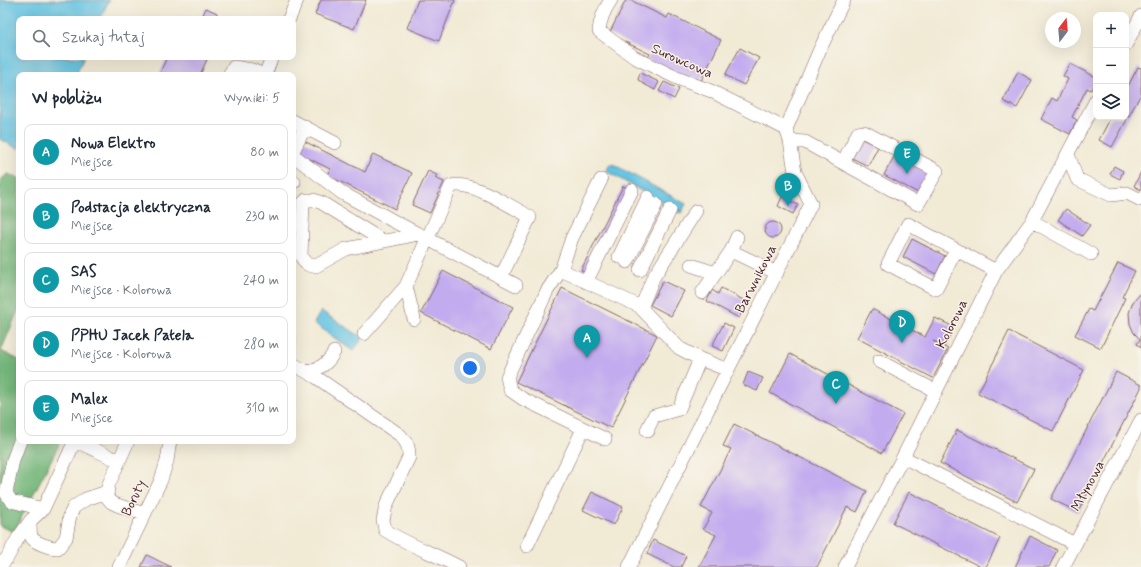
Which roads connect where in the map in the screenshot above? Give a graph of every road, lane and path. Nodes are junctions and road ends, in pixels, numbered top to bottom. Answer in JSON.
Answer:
{"nodes":[{"id":1,"x":297,"y":0,"type":"edge"},
{"id":2,"x":611,"y":0,"type":"edge"},
{"id":3,"x":844,"y":0,"type":"edge"},
{"id":4,"x":290,"y":16,"type":"edge"},
{"id":5,"x":1141,"y":16,"type":"edge"},
{"id":6,"x":1129,"y":38,"type":"edge"},
{"id":7,"x":271,"y":60,"type":"edge"},
{"id":8,"x":230,"y":72,"type":"edge"},
{"id":9,"x":257,"y":72,"type":"edge"},
{"id":10,"x":265,"y":72,"type":"edge"},
{"id":11,"x":1093,"y":106,"type":"edge"},
{"id":12,"x":299,"y":124,"type":"edge"},
{"id":13,"x":788,"y":135,"type":"junction"},
{"id":14,"x":296,"y":138,"type":"edge"},
{"id":15,"x":335,"y":143,"type":"dead end"},
{"id":16,"x":1068,"y":154,"type":"junction"},
{"id":17,"x":296,"y":157,"type":"edge"},
{"id":18,"x":843,"y":162,"type":"junction"},
{"id":19,"x":601,"y":180,"type":"dead end"},
{"id":20,"x":643,"y":196,"type":"junction"},
{"id":21,"x":1141,"y":200,"type":"edge"},
{"id":22,"x":670,"y":210,"type":"dead end"},
{"id":23,"x":696,"y":211,"type":"dead end"},
{"id":24,"x":638,"y":217,"type":"junction"},
{"id":25,"x":1032,"y":221,"type":"junction"},
{"id":26,"x":423,"y":236,"type":"junction"},
{"id":27,"x":737,"y":237,"type":"dead end"},
{"id":28,"x":655,"y":240,"type":"junction"},
{"id":29,"x":384,"y":241,"type":"junction"},
{"id":30,"x":672,"y":248,"type":"junction"},
{"id":31,"x":956,"y":250,"type":"junction"},
{"id":32,"x":731,"y":251,"type":"junction"},
{"id":33,"x":1091,"y":254,"type":"dead end"},
{"id":34,"x":615,"y":255,"type":"junction"},
{"id":35,"x":691,"y":264,"type":"dead end"},
{"id":36,"x":561,"y":270,"type":"junction"},
{"id":37,"x":640,"y":270,"type":"junction"},
{"id":38,"x":996,"y":271,"type":"junction"},
{"id":39,"x":715,"y":273,"type":"junction"},
{"id":40,"x":777,"y":273,"type":"junction"},
{"id":41,"x":501,"y":277,"type":"junction"},
{"id":42,"x":654,"y":278,"type":"junction"},
{"id":43,"x":586,"y":282,"type":"junction"},
{"id":44,"x":516,"y":285,"type":"dead end"},
{"id":45,"x":406,"y":286,"type":"junction"},
{"id":46,"x":702,"y":293,"type":"dead end"},
{"id":47,"x":641,"y":308,"type":"junction"},
{"id":48,"x":414,"y":319,"type":"dead end"},
{"id":49,"x":364,"y":334,"type":"dead end"},
{"id":50,"x":334,"y":352,"type":"dead end"},
{"id":51,"x":700,"y":359,"type":"junction"},
{"id":52,"x":879,"y":361,"type":"dead end"},
{"id":53,"x":296,"y":366,"type":"edge"},
{"id":54,"x":728,"y":370,"type":"junction"},
{"id":55,"x":308,"y":372,"type":"junction"},
{"id":56,"x":935,"y":392,"type":"junction"},
{"id":57,"x":1141,"y":420,"type":"edge"},
{"id":58,"x":583,"y":429,"type":"junction"},
{"id":59,"x":648,"y":431,"type":"dead end"},
{"id":60,"x":605,"y":439,"type":"dead end"},
{"id":61,"x":19,"y":444,"type":"edge"},
{"id":62,"x":74,"y":444,"type":"edge"},
{"id":63,"x":82,"y":444,"type":"edge"},
{"id":64,"x":127,"y":444,"type":"edge"},
{"id":65,"x":170,"y":444,"type":"edge"},
{"id":66,"x":903,"y":457,"type":"junction"},
{"id":67,"x":119,"y":461,"type":"junction"},
{"id":68,"x":107,"y":492,"type":"junction"},
{"id":69,"x":42,"y":509,"type":"junction"},
{"id":70,"x":144,"y":514,"type":"junction"},
{"id":71,"x":30,"y":522,"type":"junction"},
{"id":72,"x":1075,"y":544,"type":"junction"},
{"id":73,"x":527,"y":546,"type":"dead end"},
{"id":74,"x":0,"y":562,"type":"edge"},
{"id":75,"x":437,"y":562,"type":"edge"},
{"id":76,"x":119,"y":567,"type":"edge"},
{"id":77,"x":459,"y":567,"type":"edge"},
{"id":78,"x":630,"y":567,"type":"edge"},
{"id":79,"x":845,"y":567,"type":"edge"},
{"id":80,"x":1064,"y":567,"type":"edge"}],
"edges":[{"from":1,"to":4,"type":"street"},
{"from":2,"to":13,"type":"street","name":"Surowcowa"},
{"from":3,"to":13,"type":"street"},
{"from":5,"to":6,"type":"street"},
{"from":7,"to":10,"type":"street"},
{"from":8,"to":9,"type":"street"},
{"from":11,"to":16,"type":"street","name":"Kolorowa"},
{"from":12,"to":14,"type":"street"},
{"from":12,"to":15,"type":"street"},
{"from":13,"to":18,"type":"street"},
{"from":13,"to":40,"type":"street","name":"Barwnikowa"},
{"from":16,"to":21,"type":"street"},
{"from":16,"to":25,"type":"street","name":"Kolorowa"},
{"from":17,"to":26,"type":"street"},
{"from":18,"to":18,"type":"street"},
{"from":19,"to":36,"type":"street"},
{"from":20,"to":24,"type":"street"},
{"from":20,"to":24,"type":"street"},
{"from":20,"to":34,"type":"street"},
{"from":22,"to":28,"type":"street"},
{"from":23,"to":30,"type":"street"},
{"from":24,"to":34,"type":"street"},
{"from":24,"to":34,"type":"street"},
{"from":25,"to":33,"type":"street"},
{"from":25,"to":38,"type":"street","name":"Kolorowa"},
{"from":26,"to":29,"type":"street"},
{"from":26,"to":41,"type":"street"},
{"from":26,"to":41,"type":"street"},
{"from":26,"to":45,"type":"street"},
{"from":27,"to":32,"type":"street"},
{"from":28,"to":30,"type":"street"},
{"from":28,"to":37,"type":"street"},
{"from":29,"to":29,"type":"street"},
{"from":30,"to":42,"type":"street"},
{"from":31,"to":31,"type":"street"},
{"from":31,"to":38,"type":"street"},
{"from":32,"to":39,"type":"street"},
{"from":32,"to":40,"type":"street"},
{"from":34,"to":37,"type":"street"},
{"from":34,"to":43,"type":"street"},
{"from":35,"to":39,"type":"street"},
{"from":36,"to":43,"type":"street"},
{"from":36,"to":58,"type":"street"},
{"from":37,"to":42,"type":"street"},
{"from":38,"to":56,"type":"street","name":"Kolorowa"},
{"from":39,"to":46,"type":"street"},
{"from":40,"to":54,"type":"street","name":"Barwnikowa"},
{"from":41,"to":44,"type":"street"},
{"from":42,"to":47,"type":"street"},
{"from":43,"to":47,"type":"street"},
{"from":45,"to":48,"type":"street"},
{"from":45,"to":49,"type":"street"},
{"from":47,"to":51,"type":"street"},
{"from":50,"to":55,"type":"street"},
{"from":51,"to":54,"type":"street"},
{"from":51,"to":59,"type":"street"},
{"from":52,"to":56,"type":"street"},
{"from":53,"to":55,"type":"street"},
{"from":54,"to":78,"type":"street","name":"Barwnikowa"},
{"from":55,"to":75,"type":"street"},
{"from":56,"to":66,"type":"street","name":"Kolorowa"},
{"from":57,"to":72,"type":"street","name":"Młynowa"},
{"from":58,"to":60,"type":"street"},
{"from":58,"to":73,"type":"street"},
{"from":61,"to":69,"type":"street"},
{"from":62,"to":69,"type":"street"},
{"from":63,"to":67,"type":"street"},
{"from":64,"to":67,"type":"street"},
{"from":65,"to":70,"type":"street","name":"Boruty"},
{"from":66,"to":72,"type":"street"},
{"from":66,"to":79,"type":"street","name":"Kolorowa"},
{"from":67,"to":68,"type":"street"},
{"from":68,"to":70,"type":"street"},
{"from":68,"to":71,"type":"street"},
{"from":69,"to":71,"type":"street"},
{"from":70,"to":76,"type":"street","name":"Boruty"},
{"from":71,"to":74,"type":"street"},
{"from":72,"to":80,"type":"street","name":"Młynowa"},
{"from":75,"to":77,"type":"street"}]}
